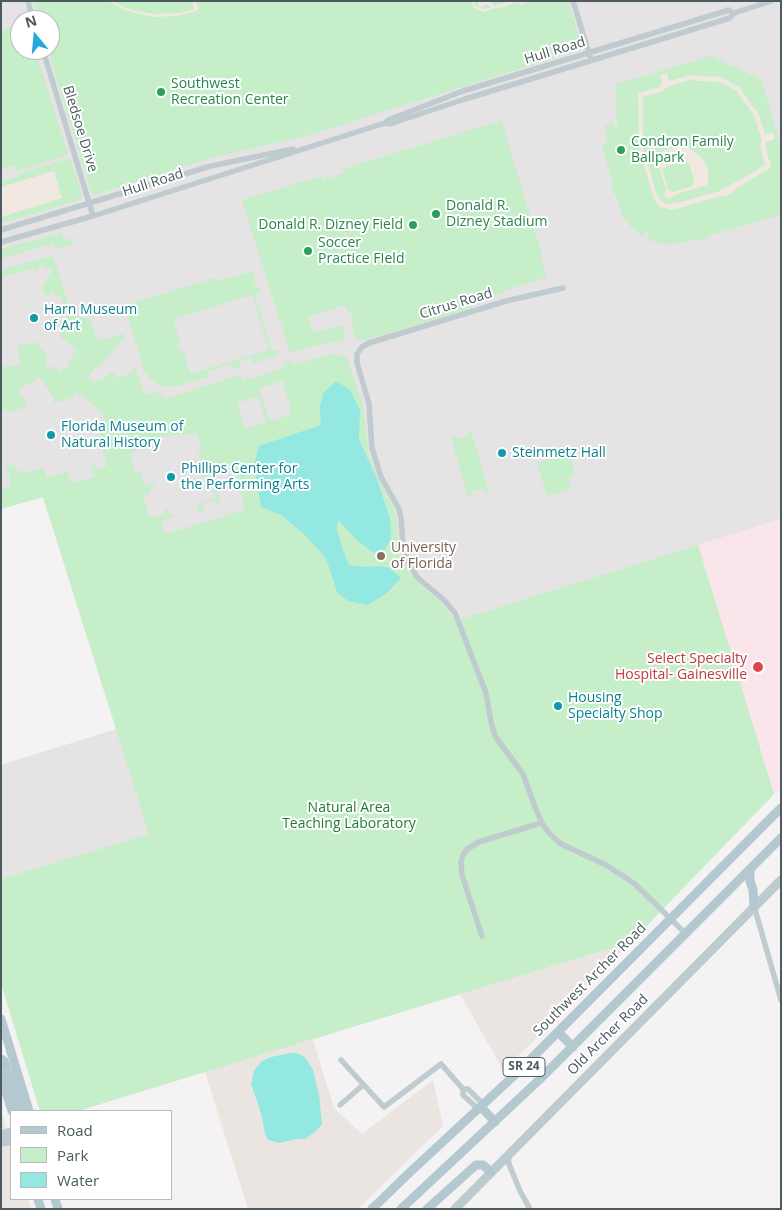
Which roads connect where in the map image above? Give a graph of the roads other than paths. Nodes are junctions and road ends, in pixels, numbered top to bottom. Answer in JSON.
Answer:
{"nodes":[{"id":1,"x":573,"y":1,"type":"edge"},
{"id":2,"x":772,"y":1,"type":"edge"},
{"id":3,"x":734,"y":13,"type":"junction"},
{"id":4,"x":589,"y":53,"type":"junction"},
{"id":5,"x":45,"y":60,"type":"edge"},
{"id":6,"x":592,"y":60,"type":"junction"},
{"id":7,"x":385,"y":122,"type":"junction"},
{"id":8,"x":312,"y":145,"type":"junction"},
{"id":9,"x":90,"y":204,"type":"junction"},
{"id":10,"x":93,"y":216,"type":"junction"},
{"id":11,"x":1,"y":230,"type":"edge"},
{"id":12,"x":1,"y":242,"type":"edge"},
{"id":13,"x":563,"y":288,"type":"dead end"},
{"id":14,"x":781,"y":808,"type":"edge"},
{"id":15,"x":541,"y":823,"type":"junction"},
{"id":16,"x":781,"y":838,"type":"edge"},
{"id":17,"x":750,"y":869,"type":"junction"},
{"id":18,"x":781,"y":880,"type":"edge"},
{"id":19,"x":754,"y":906,"type":"junction"},
{"id":20,"x":670,"y":919,"type":"junction"},
{"id":21,"x":685,"y":933,"type":"junction"},
{"id":22,"x":482,"y":936,"type":"dead end"},
{"id":23,"x":781,"y":1000,"type":"edge"},
{"id":24,"x":1,"y":1019,"type":"edge"},
{"id":25,"x":558,"y":1032,"type":"junction"},
{"id":26,"x":573,"y":1047,"type":"junction"},
{"id":27,"x":1,"y":1059,"type":"edge"},
{"id":28,"x":341,"y":1060,"type":"dead end"},
{"id":29,"x":1,"y":1076,"type":"edge"},
{"id":30,"x":363,"y":1085,"type":"junction"},
{"id":31,"x":340,"y":1105,"type":"dead end"},
{"id":32,"x":481,"y":1107,"type":"junction"},
{"id":33,"x":12,"y":1110,"type":"edge"},
{"id":34,"x":20,"y":1110,"type":"edge"},
{"id":35,"x":29,"y":1110,"type":"edge"},
{"id":36,"x":495,"y":1122,"type":"junction"},
{"id":37,"x":508,"y":1155,"type":"junction"},
{"id":38,"x":491,"y":1172,"type":"junction"},
{"id":39,"x":372,"y":1209,"type":"edge"},
{"id":40,"x":401,"y":1209,"type":"edge"},
{"id":41,"x":427,"y":1209,"type":"edge"},
{"id":42,"x":455,"y":1209,"type":"edge"},
{"id":43,"x":530,"y":1209,"type":"edge"}],
"edges":[{"from":1,"to":4,"type":"street"},
{"from":2,"to":3,"type":"street","name":"Hull Road"},
{"from":3,"to":4,"type":"street","name":"Hull Road"},
{"from":3,"to":6,"type":"street","name":"Hull Road"},
{"from":4,"to":6,"type":"street"},
{"from":4,"to":7,"type":"street","name":"Hull Road"},
{"from":5,"to":9,"type":"street","name":"Bledsoe Drive"},
{"from":6,"to":7,"type":"street","name":"Hull Road"},
{"from":7,"to":8,"type":"street","name":"Hull Road"},
{"from":8,"to":9,"type":"street","name":"Hull Road"},
{"from":8,"to":10,"type":"street","name":"Hull Road"},
{"from":9,"to":10,"type":"street","name":"Bledsoe Drive"},
{"from":9,"to":11,"type":"street","name":"Hull Road"},
{"from":10,"to":12,"type":"street","name":"Hull Road"},
{"from":13,"to":15,"type":"street","name":"Citrus Road"},
{"from":14,"to":20,"type":"main road","name":"Southwest Archer Road","number":"SR 24"},
{"from":15,"to":20,"type":"street"},
{"from":15,"to":22,"type":"street"},
{"from":16,"to":17,"type":"main road","number":"SR 24"},
{"from":17,"to":19,"type":"main road"},
{"from":17,"to":21,"type":"main road","number":"SR 24"},
{"from":18,"to":19,"type":"street","name":"Old Archer Road"},
{"from":19,"to":23,"type":"street"},
{"from":19,"to":37,"type":"street","name":"Old Archer Road"},
{"from":20,"to":21,"type":"street"},
{"from":20,"to":25,"type":"main road","name":"Southwest Archer Road","number":"SR 24"},
{"from":21,"to":26,"type":"main road","number":"SR 24"},
{"from":24,"to":35,"type":"main road"},
{"from":25,"to":26,"type":"main road"},
{"from":25,"to":32,"type":"main road","name":"Southwest Archer Road","number":"SR 24"},
{"from":26,"to":36,"type":"main road","number":"SR 24"},
{"from":27,"to":34,"type":"main road"},
{"from":28,"to":30,"type":"street"},
{"from":29,"to":33,"type":"main road"},
{"from":30,"to":31,"type":"street"},
{"from":30,"to":32,"type":"street"},
{"from":32,"to":36,"type":"main road"},
{"from":32,"to":39,"type":"main road","name":"Southwest Archer Road","number":"SR 24"},
{"from":36,"to":40,"type":"main road","number":"SR 24"},
{"from":37,"to":38,"type":"street","name":"Old Archer Road"},
{"from":37,"to":43,"type":"street"},
{"from":38,"to":41,"type":"main road"},
{"from":38,"to":42,"type":"street","name":"Old Archer Road"}]}
